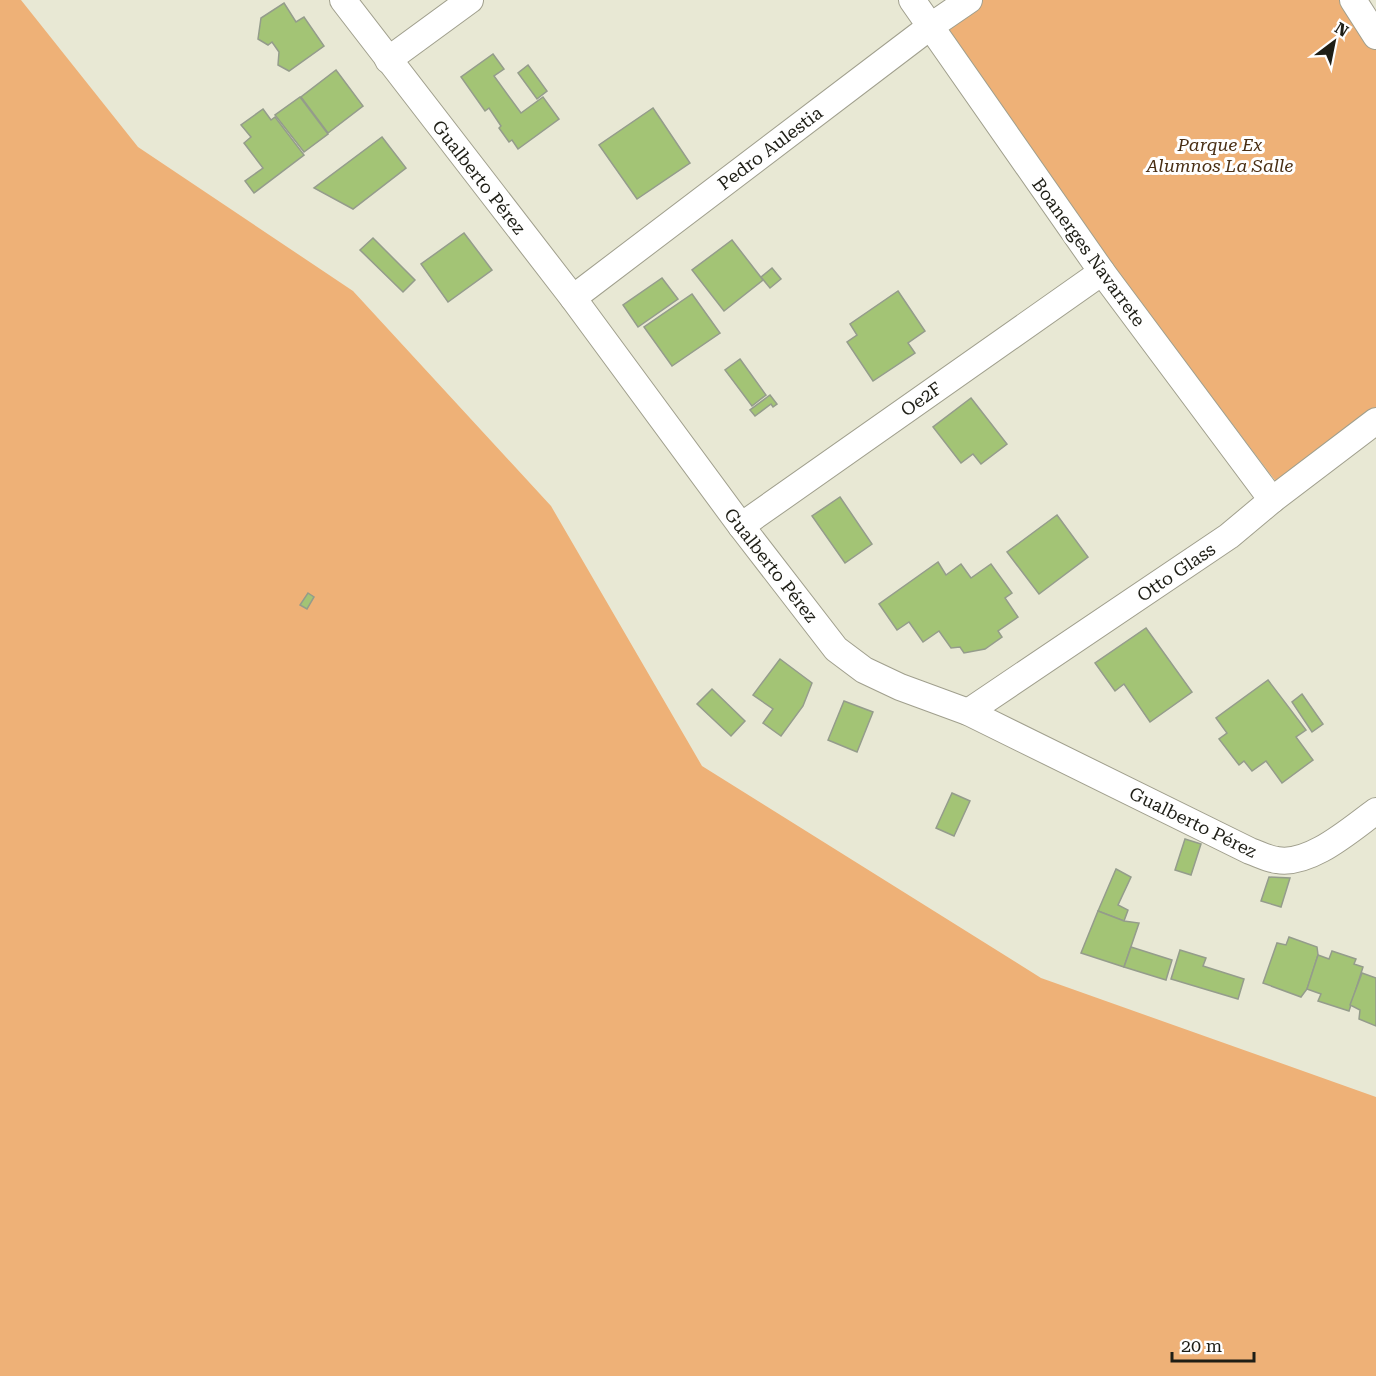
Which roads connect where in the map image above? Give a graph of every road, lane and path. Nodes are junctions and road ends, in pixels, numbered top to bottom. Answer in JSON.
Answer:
{"nodes":[{"id":1,"x":343,"y":0,"type":"edge"},
{"id":2,"x":470,"y":0,"type":"edge"},
{"id":3,"x":912,"y":0,"type":"edge"},
{"id":4,"x":969,"y":0,"type":"edge"},
{"id":5,"x":1353,"y":0,"type":"edge"},
{"id":6,"x":931,"y":26,"type":"junction"},
{"id":7,"x":1376,"y":36,"type":"edge"},
{"id":8,"x":388,"y":60,"type":"junction"},
{"id":9,"x":1102,"y":272,"type":"junction"},
{"id":10,"x":573,"y":298,"type":"junction"},
{"id":11,"x":1376,"y":421,"type":"edge"},
{"id":12,"x":1272,"y":500,"type":"junction"},
{"id":13,"x":741,"y":526,"type":"junction"},
{"id":14,"x":968,"y":712,"type":"junction"},
{"id":15,"x":1376,"y":811,"type":"edge"}],
"edges":[{"from":1,"to":8,"type":"street","name":"Gualberto Pérez"},
{"from":2,"to":8,"type":"street"},
{"from":3,"to":6,"type":"street","name":"Boanerges Navarrete"},
{"from":4,"to":6,"type":"street","name":"Pedro Aulestia"},
{"from":5,"to":7,"type":"street"},
{"from":6,"to":9,"type":"street","name":"Boanerges Navarrete"},
{"from":6,"to":10,"type":"street","name":"Pedro Aulestia"},
{"from":8,"to":10,"type":"street","name":"Gualberto Pérez"},
{"from":9,"to":12,"type":"street","name":"Boanerges Navarrete"},
{"from":9,"to":13,"type":"street","name":"Oe2F"},
{"from":10,"to":13,"type":"street","name":"Gualberto Pérez"},
{"from":11,"to":12,"type":"street","name":"Otto Glass"},
{"from":12,"to":14,"type":"street","name":"Otto Glass"},
{"from":13,"to":14,"type":"street","name":"Gualberto Pérez"},
{"from":14,"to":15,"type":"street","name":"Gualberto Pérez"}]}
